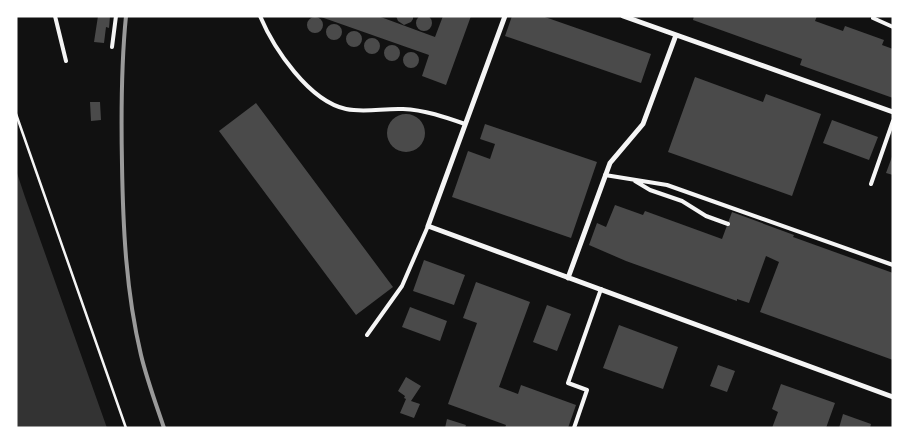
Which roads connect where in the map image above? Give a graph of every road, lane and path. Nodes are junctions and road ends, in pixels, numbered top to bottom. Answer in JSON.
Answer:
{"nodes":[{"id":1,"x":55,"y":16,"type":"edge"},
{"id":2,"x":116,"y":16,"type":"edge"},
{"id":3,"x":260,"y":16,"type":"edge"},
{"id":4,"x":505,"y":16,"type":"edge"},
{"id":5,"x":623,"y":16,"type":"edge"},
{"id":6,"x":873,"y":18,"type":"dead end"},
{"id":7,"x":893,"y":27,"type":"edge"},
{"id":8,"x":676,"y":35,"type":"junction"},
{"id":9,"x":112,"y":47,"type":"dead end"},
{"id":10,"x":66,"y":61,"type":"dead end"},
{"id":11,"x":893,"y":112,"type":"edge"},
{"id":12,"x":16,"y":114,"type":"edge"},
{"id":13,"x":893,"y":121,"type":"edge"},
{"id":14,"x":466,"y":124,"type":"junction"},
{"id":15,"x":605,"y":175,"type":"junction"},
{"id":16,"x":632,"y":179,"type":"junction"},
{"id":17,"x":871,"y":184,"type":"dead end"},
{"id":18,"x":728,"y":224,"type":"dead end"},
{"id":19,"x":428,"y":226,"type":"junction"},
{"id":20,"x":893,"y":265,"type":"edge"},
{"id":21,"x":568,"y":278,"type":"junction"},
{"id":22,"x":601,"y":289,"type":"junction"},
{"id":23,"x":367,"y":335,"type":"dead end"},
{"id":24,"x":893,"y":397,"type":"edge"},
{"id":25,"x":126,"y":428,"type":"edge"},
{"id":26,"x":574,"y":428,"type":"edge"}],
"edges":[{"from":1,"to":10,"type":"lane"},
{"from":2,"to":9,"type":"lane"},
{"from":3,"to":14,"type":"lane"},
{"from":4,"to":14,"type":"street"},
{"from":5,"to":8,"type":"street"},
{"from":6,"to":7,"type":"lane"},
{"from":8,"to":11,"type":"street"},
{"from":8,"to":15,"type":"street"},
{"from":12,"to":25,"type":"path"},
{"from":13,"to":17,"type":"lane"},
{"from":14,"to":19,"type":"street"},
{"from":15,"to":16,"type":"lane"},
{"from":15,"to":21,"type":"street"},
{"from":16,"to":18,"type":"lane"},
{"from":16,"to":20,"type":"lane"},
{"from":19,"to":21,"type":"street"},
{"from":19,"to":23,"type":"lane"},
{"from":21,"to":22,"type":"street"},
{"from":22,"to":24,"type":"street"},
{"from":22,"to":26,"type":"lane"}]}
